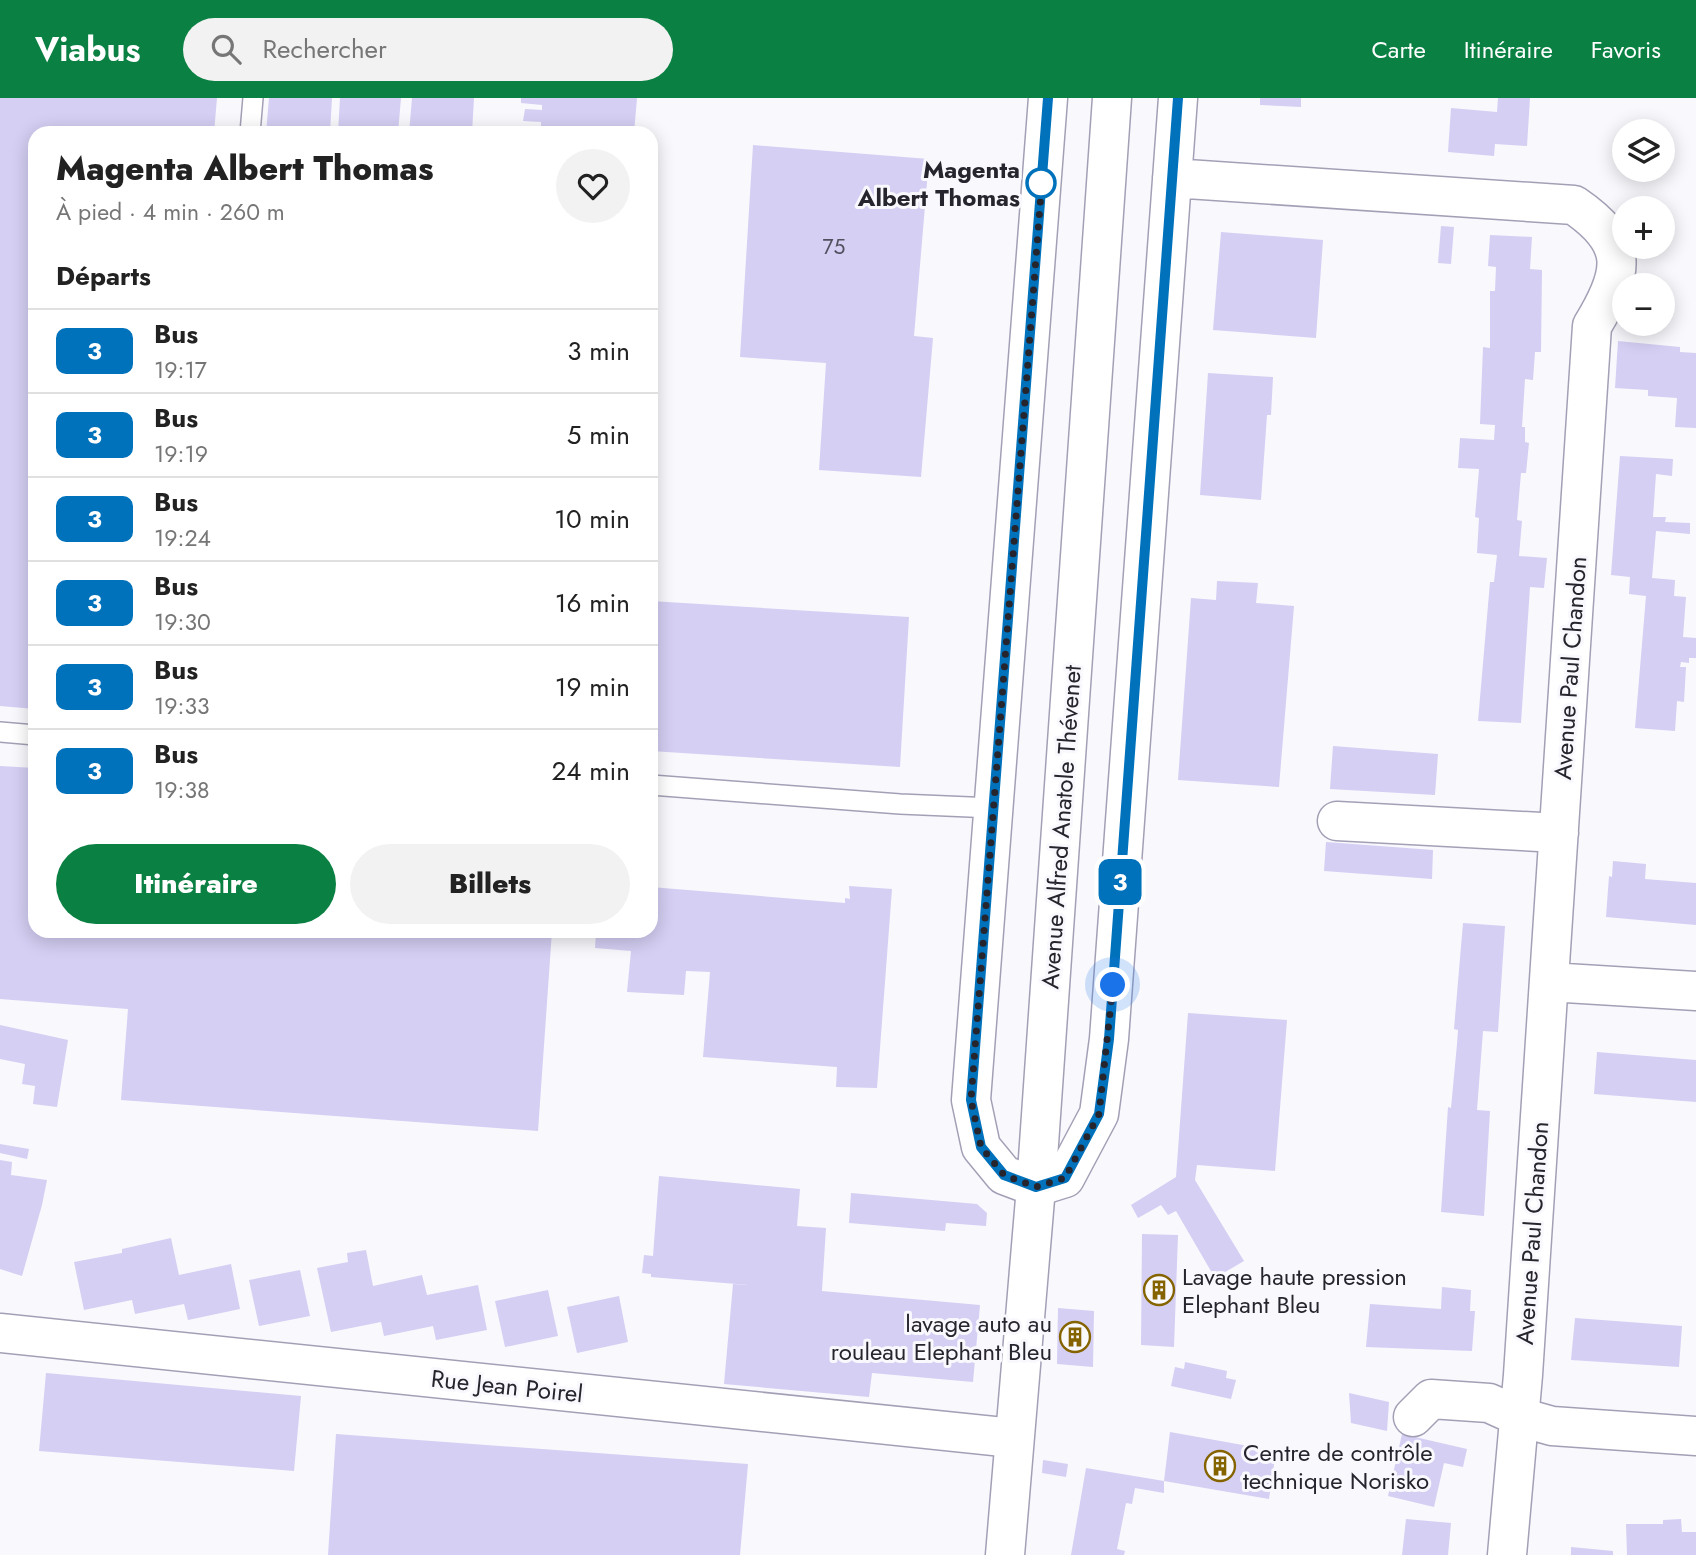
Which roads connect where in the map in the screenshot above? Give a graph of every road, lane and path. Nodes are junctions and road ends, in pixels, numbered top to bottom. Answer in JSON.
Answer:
{"nodes":[{"id":1,"x":253,"y":98,"type":"edge"},
{"id":2,"x":1048,"y":98,"type":"edge"},
{"id":3,"x":1112,"y":98,"type":"edge"},
{"id":4,"x":1178,"y":98,"type":"edge"},
{"id":5,"x":251,"y":126,"type":"edge"},
{"id":6,"x":1172,"y":177,"type":"junction"},
{"id":7,"x":0,"y":732,"type":"edge"},
{"id":8,"x":28,"y":734,"type":"edge"},
{"id":9,"x":658,"y":785,"type":"edge"},
{"id":10,"x":993,"y":808,"type":"junction"},
{"id":11,"x":1337,"y":821,"type":"dead end"},
{"id":12,"x":1559,"y":834,"type":"junction"},
{"id":13,"x":1549,"y":982,"type":"junction"},
{"id":14,"x":1696,"y":992,"type":"edge"},
{"id":15,"x":1036,"y":1187,"type":"junction"},
{"id":16,"x":0,"y":1333,"type":"edge"},
{"id":17,"x":1413,"y":1417,"type":"dead end"},
{"id":18,"x":1520,"y":1417,"type":"junction"},
{"id":19,"x":1696,"y":1436,"type":"edge"},
{"id":20,"x":1013,"y":1438,"type":"junction"},
{"id":21,"x":1005,"y":1555,"type":"edge"},
{"id":22,"x":1507,"y":1555,"type":"edge"}],
"edges":[{"from":1,"to":5,"type":"lane"},
{"from":2,"to":10,"type":"street"},
{"from":3,"to":15,"type":"street","name":"Avenue Alfred Anatole Thévenet"},
{"from":4,"to":6,"type":"street"},
{"from":6,"to":12,"type":"street","name":"Avenue Paul Chandon"},
{"from":6,"to":15,"type":"street"},
{"from":7,"to":8,"type":"lane"},
{"from":9,"to":10,"type":"lane"},
{"from":10,"to":15,"type":"street"},
{"from":11,"to":12,"type":"street"},
{"from":12,"to":13,"type":"street","name":"Avenue Paul Chandon"},
{"from":13,"to":14,"type":"street"},
{"from":13,"to":18,"type":"street","name":"Avenue Paul Chandon"},
{"from":15,"to":20,"type":"street","name":"Avenue Alfred Anatole Thévenet"},
{"from":16,"to":20,"type":"street","name":"Rue Jean Poirel"},
{"from":17,"to":18,"type":"street"},
{"from":18,"to":19,"type":"street"},
{"from":18,"to":22,"type":"street","name":"Avenue Paul Chandon"},
{"from":20,"to":21,"type":"street","name":"Avenue Alfred Anatole Thévenet"}]}
